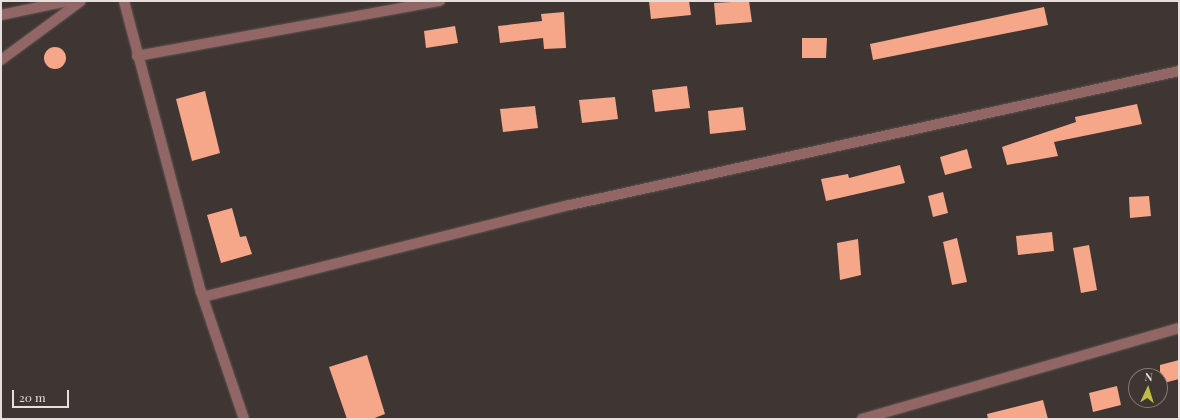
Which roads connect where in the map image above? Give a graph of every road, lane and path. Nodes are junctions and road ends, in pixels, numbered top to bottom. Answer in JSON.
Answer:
{"nodes":[{"id":1,"x":68,"y":1,"type":"edge"},
{"id":2,"x":81,"y":1,"type":"edge"},
{"id":3,"x":124,"y":1,"type":"edge"},
{"id":4,"x":440,"y":1,"type":"edge"},
{"id":5,"x":1,"y":15,"type":"edge"},
{"id":6,"x":136,"y":56,"type":"junction"},
{"id":7,"x":1,"y":60,"type":"edge"},
{"id":8,"x":1179,"y":71,"type":"edge"},
{"id":9,"x":202,"y":297,"type":"junction"},
{"id":10,"x":1179,"y":328,"type":"edge"},
{"id":11,"x":244,"y":419,"type":"edge"},
{"id":12,"x":862,"y":419,"type":"edge"}],
"edges":[{"from":1,"to":5,"type":"street"},
{"from":2,"to":7,"type":"street"},
{"from":3,"to":6,"type":"street"},
{"from":4,"to":6,"type":"street"},
{"from":6,"to":9,"type":"street"},
{"from":8,"to":9,"type":"street"},
{"from":9,"to":11,"type":"street"},
{"from":10,"to":12,"type":"street"}]}
